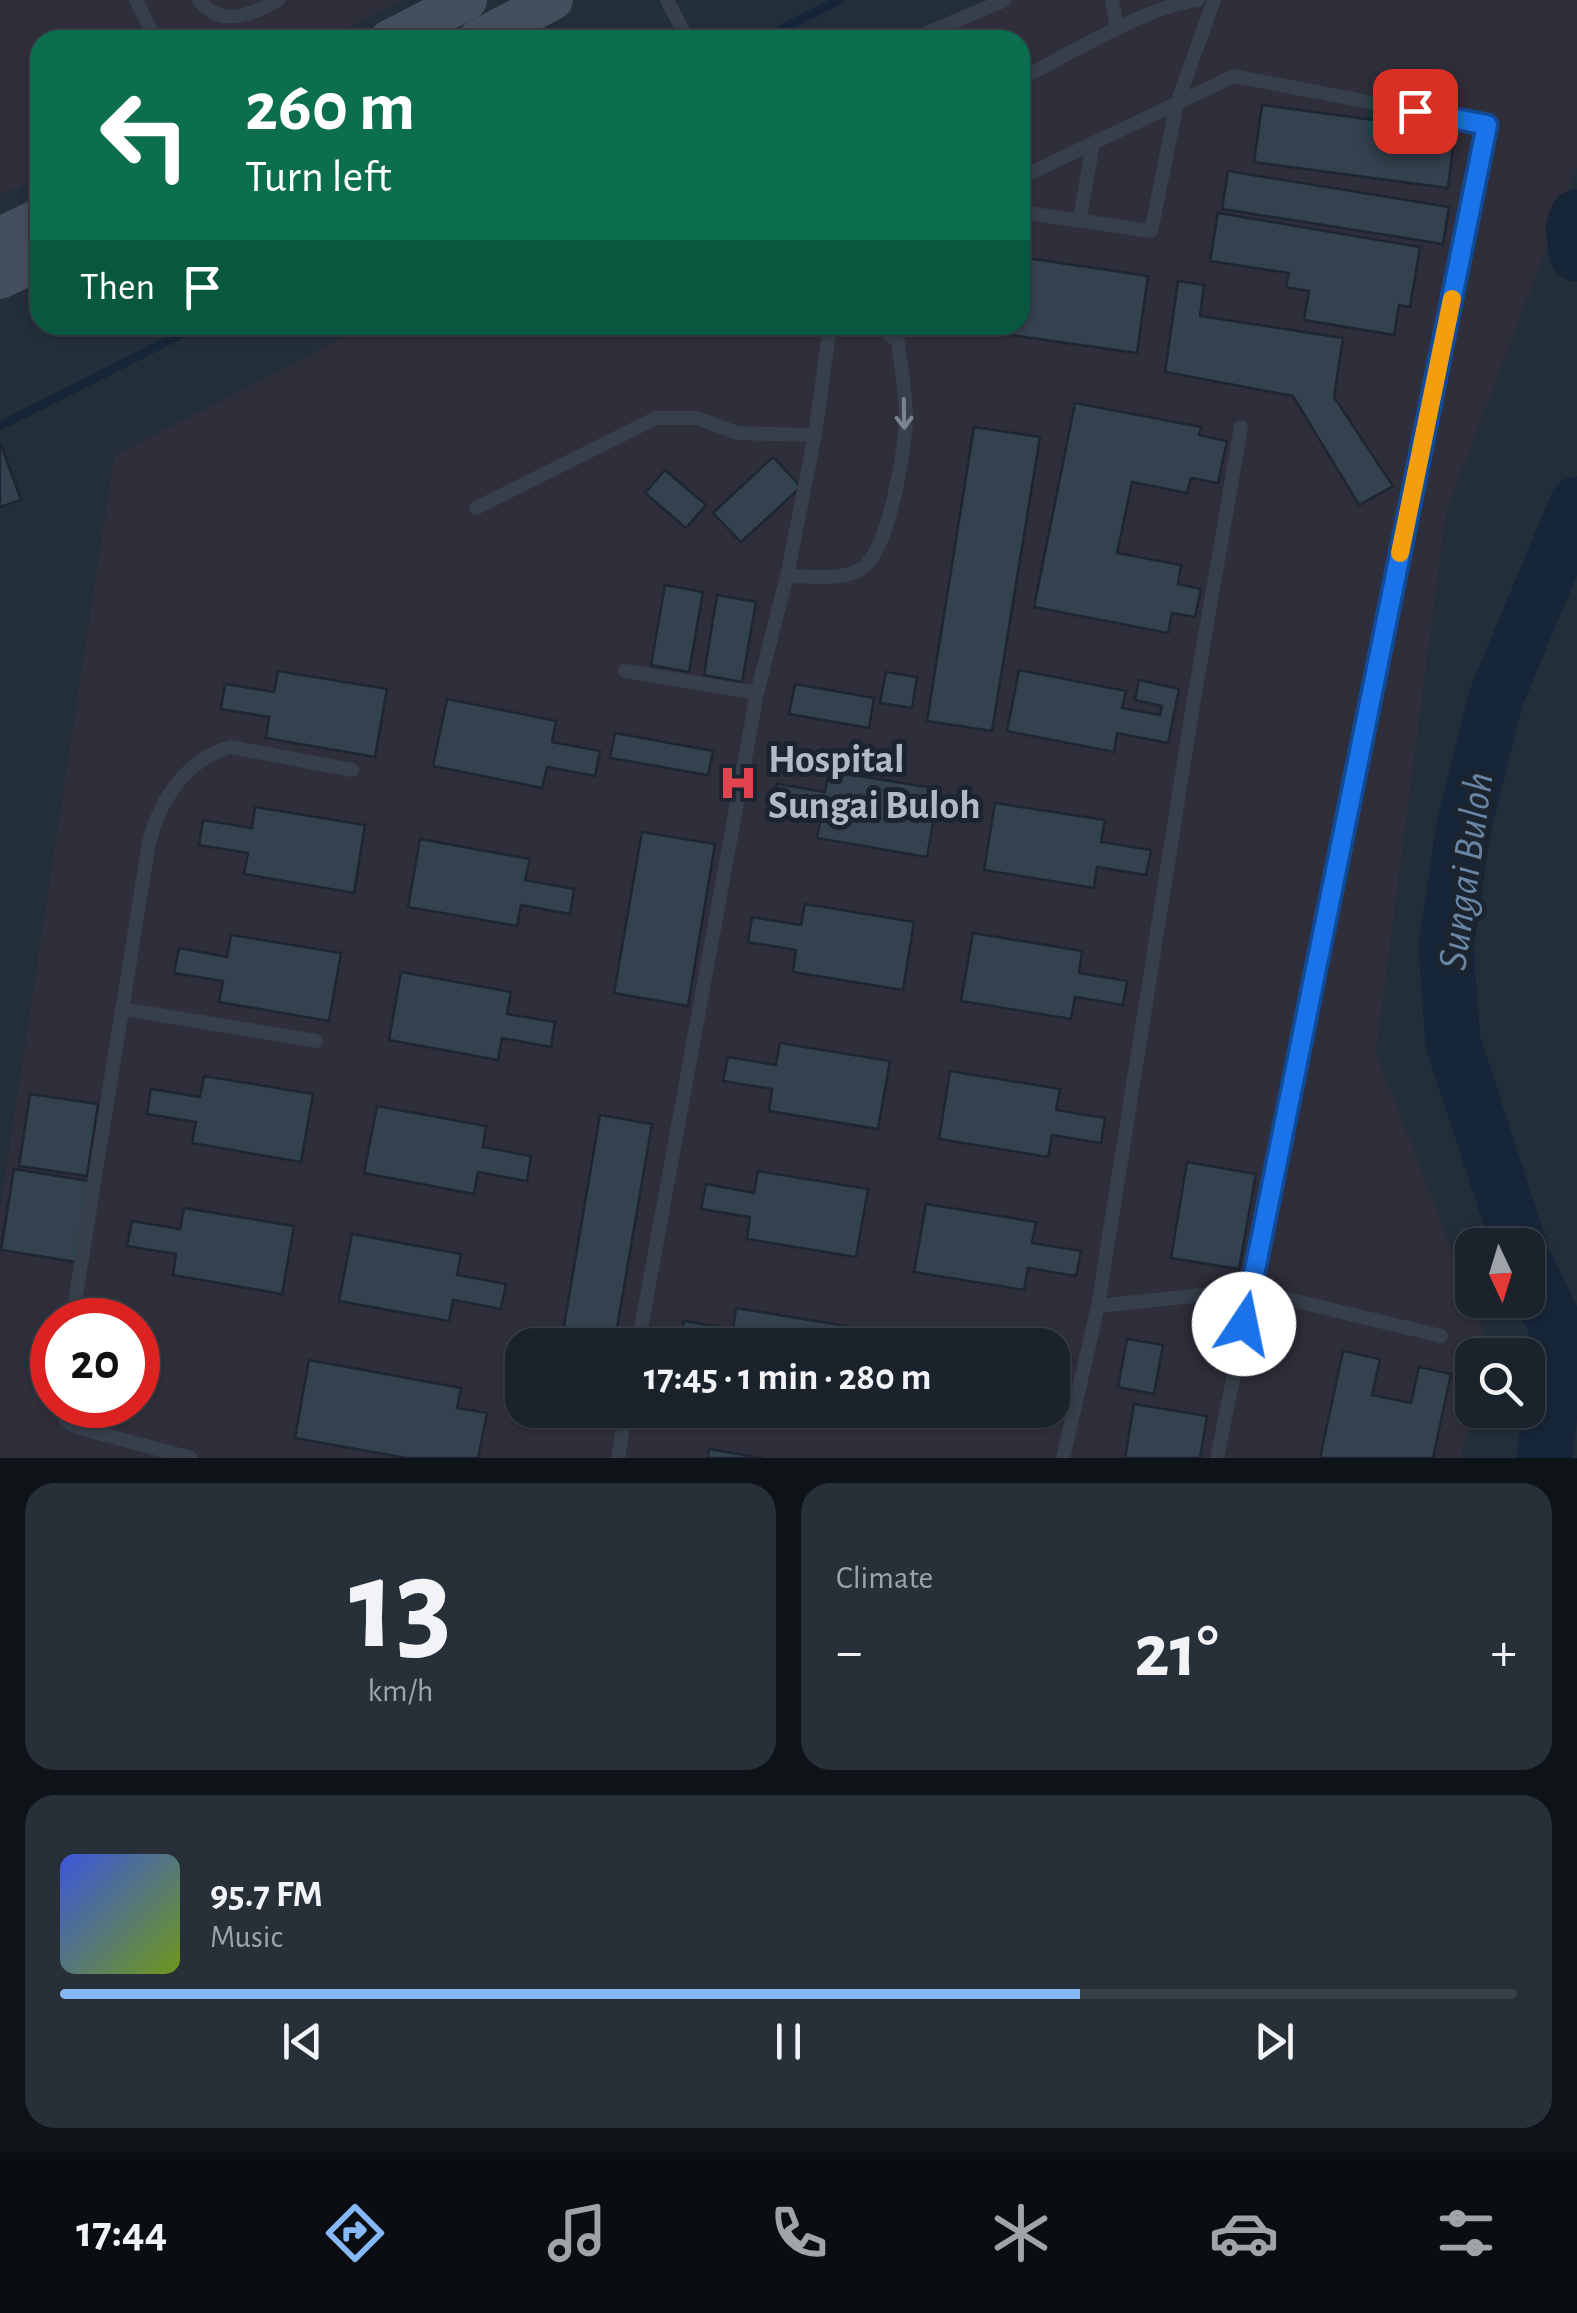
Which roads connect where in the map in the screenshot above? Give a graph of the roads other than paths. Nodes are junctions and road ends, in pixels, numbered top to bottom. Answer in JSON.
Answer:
{"nodes":[{"id":1,"x":136,"y":0,"type":"edge"},
{"id":2,"x":199,"y":0,"type":"edge"},
{"id":3,"x":278,"y":0,"type":"edge"},
{"id":4,"x":467,"y":0,"type":"edge"},
{"id":5,"x":554,"y":0,"type":"edge"},
{"id":6,"x":667,"y":0,"type":"edge"},
{"id":7,"x":1005,"y":0,"type":"edge"},
{"id":8,"x":1112,"y":0,"type":"edge"},
{"id":9,"x":1198,"y":0,"type":"edge"},
{"id":10,"x":1214,"y":0,"type":"edge"},
{"id":11,"x":151,"y":30,"type":"edge"},
{"id":12,"x":408,"y":30,"type":"edge"},
{"id":13,"x":496,"y":30,"type":"edge"},
{"id":14,"x":683,"y":30,"type":"edge"},
{"id":15,"x":934,"y":30,"type":"edge"},
{"id":16,"x":1117,"y":30,"type":"junction"},
{"id":17,"x":1030,"y":74,"type":"edge"},
{"id":18,"x":1176,"y":103,"type":"junction"},
{"id":19,"x":1093,"y":143,"type":"junction"},
{"id":20,"x":1030,"y":173,"type":"edge"},
{"id":21,"x":1030,"y":213,"type":"edge"},
{"id":22,"x":1080,"y":219,"type":"junction"},
{"id":23,"x":30,"y":222,"type":"edge"},
{"id":24,"x":0,"y":236,"type":"edge"},
{"id":25,"x":30,"y":265,"type":"edge"},
{"id":26,"x":0,"y":279,"type":"edge"},
{"id":27,"x":831,"y":335,"type":"edge"},
{"id":28,"x":891,"y":335,"type":"edge"},
{"id":29,"x":1241,"y":427,"type":"dead end"},
{"id":30,"x":815,"y":435,"type":"junction"},
{"id":31,"x":476,"y":508,"type":"dead end"},
{"id":32,"x":788,"y":576,"type":"junction"},
{"id":33,"x":625,"y":671,"type":"dead end"},
{"id":34,"x":757,"y":693,"type":"junction"},
{"id":35,"x":352,"y":770,"type":"dead end"},
{"id":36,"x":122,"y":1008,"type":"junction"},
{"id":37,"x":316,"y":1041,"type":"dead end"},
{"id":38,"x":1250,"y":1290,"type":"junction"},
{"id":39,"x":76,"y":1298,"type":"edge"},
{"id":40,"x":1098,"y":1306,"type":"junction"},
{"id":41,"x":641,"y":1328,"type":"edge"},
{"id":42,"x":1441,"y":1336,"type":"dead end"},
{"id":43,"x":80,"y":1428,"type":"edge"},
{"id":44,"x":623,"y":1428,"type":"edge"},
{"id":45,"x":190,"y":1458,"type":"edge"},
{"id":46,"x":618,"y":1458,"type":"edge"},
{"id":47,"x":1062,"y":1458,"type":"edge"},
{"id":48,"x":1217,"y":1458,"type":"edge"}],
"edges":[{"from":1,"to":11,"type":"lane"},
{"from":2,"to":3,"type":"lane"},
{"from":4,"to":12,"type":"main road"},
{"from":5,"to":13,"type":"main road"},
{"from":6,"to":14,"type":"lane"},
{"from":7,"to":15,"type":"lane"},
{"from":8,"to":16,"type":"lane"},
{"from":9,"to":16,"type":"lane"},
{"from":10,"to":18,"type":"lane"},
{"from":16,"to":17,"type":"lane"},
{"from":18,"to":19,"type":"lane"},
{"from":18,"to":22,"type":"lane"},
{"from":18,"to":38,"type":"lane"},
{"from":19,"to":20,"type":"lane"},
{"from":19,"to":22,"type":"lane"},
{"from":21,"to":22,"type":"lane"},
{"from":23,"to":24,"type":"main road"},
{"from":25,"to":26,"type":"main road"},
{"from":27,"to":30,"type":"lane"},
{"from":28,"to":32,"type":"lane","one_way":true},
{"from":29,"to":40,"type":"lane"},
{"from":30,"to":31,"type":"lane"},
{"from":30,"to":32,"type":"lane"},
{"from":32,"to":34,"type":"lane"},
{"from":33,"to":34,"type":"lane"},
{"from":34,"to":41,"type":"lane"},
{"from":35,"to":36,"type":"lane"},
{"from":36,"to":37,"type":"lane"},
{"from":36,"to":39,"type":"lane"},
{"from":38,"to":40,"type":"lane"},
{"from":38,"to":42,"type":"lane"},
{"from":38,"to":48,"type":"lane"},
{"from":40,"to":47,"type":"lane"},
{"from":43,"to":45,"type":"lane"},
{"from":44,"to":46,"type":"lane"}]}
